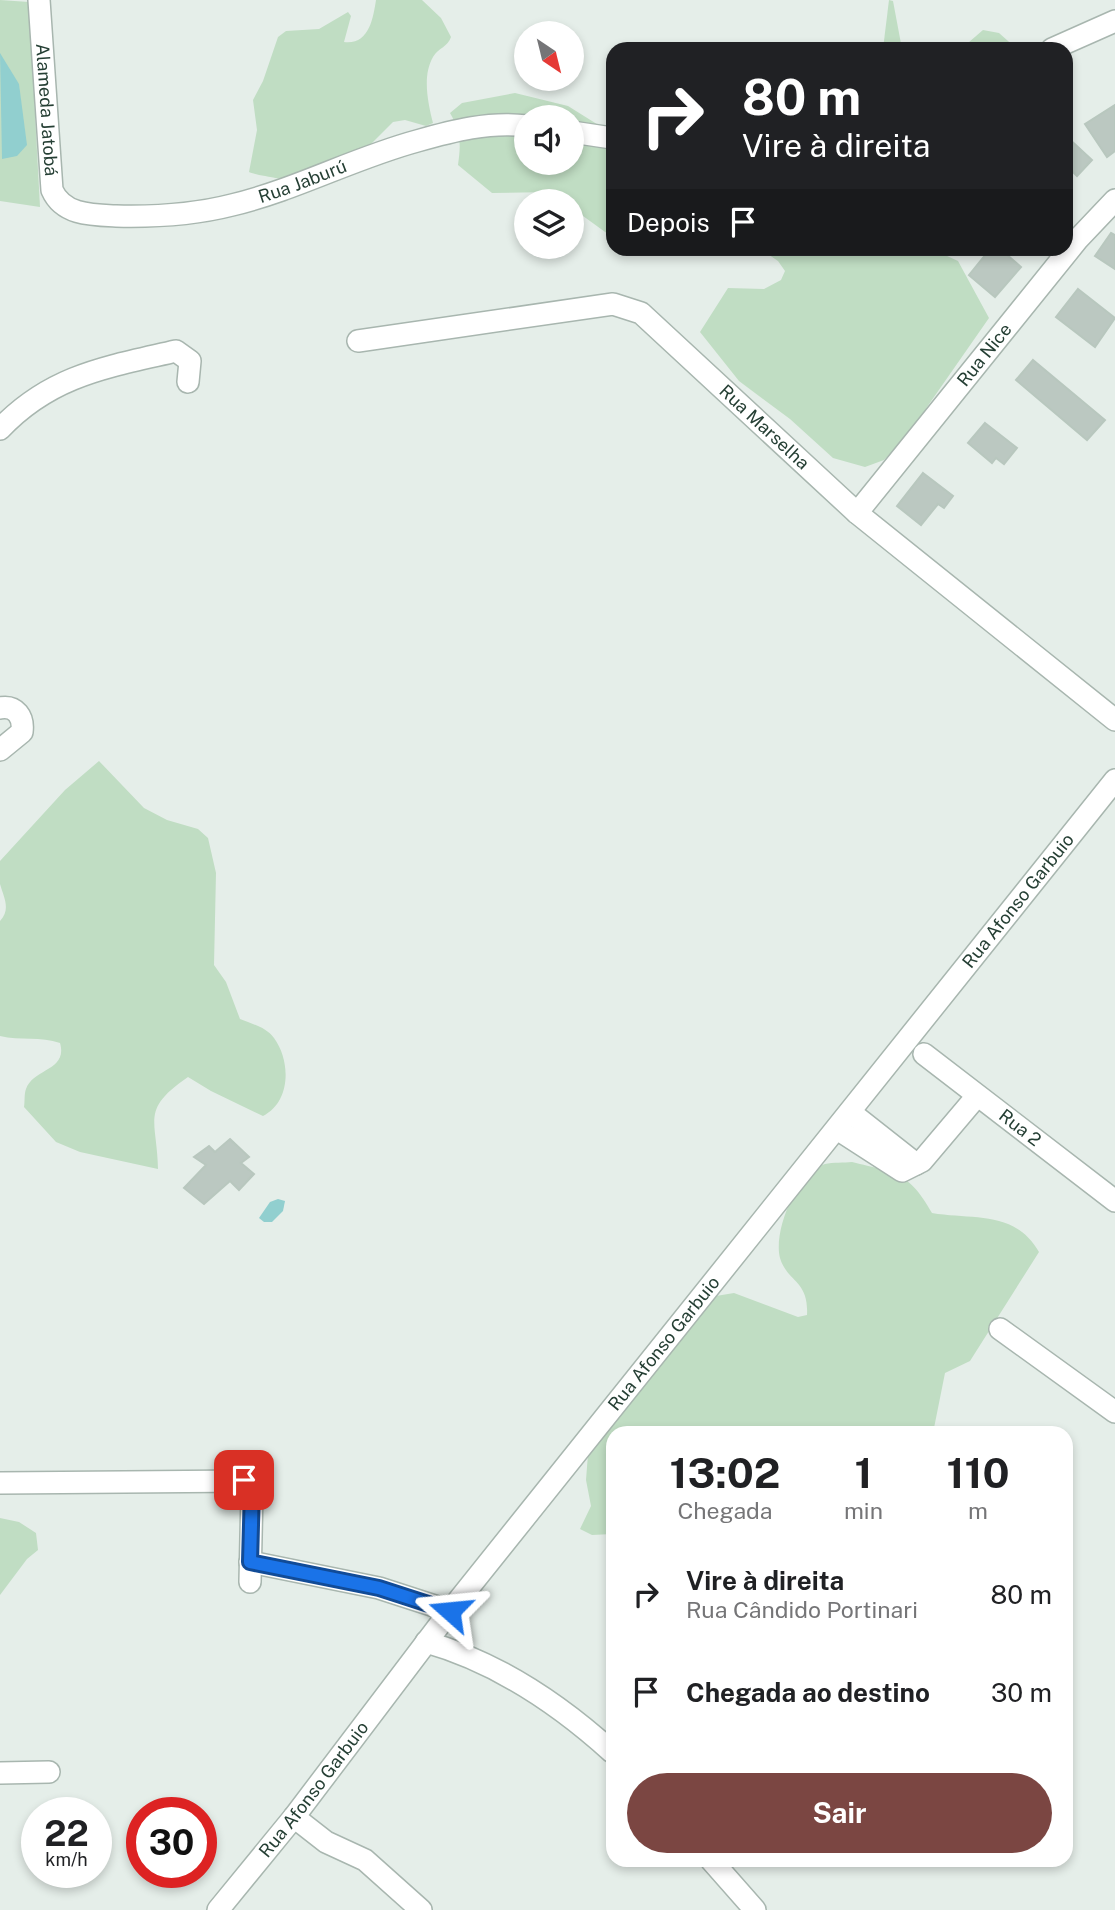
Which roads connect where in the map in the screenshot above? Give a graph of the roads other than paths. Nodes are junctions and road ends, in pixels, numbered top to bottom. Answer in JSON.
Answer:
{"nodes":[{"id":1,"x":39,"y":0,"type":"edge"},
{"id":2,"x":1115,"y":21,"type":"edge"},
{"id":3,"x":1068,"y":42,"type":"edge"},
{"id":4,"x":514,"y":127,"type":"edge"},
{"id":5,"x":584,"y":134,"type":"edge"},
{"id":6,"x":606,"y":137,"type":"edge"},
{"id":7,"x":1115,"y":200,"type":"edge"},
{"id":8,"x":73,"y":210,"type":"joint"},
{"id":9,"x":1073,"y":245,"type":"edge"},
{"id":10,"x":1064,"y":256,"type":"edge"},
{"id":11,"x":358,"y":341,"type":"dead end"},
{"id":12,"x":188,"y":383,"type":"dead end"},
{"id":13,"x":0,"y":429,"type":"edge"},
{"id":14,"x":857,"y":513,"type":"junction"},
{"id":15,"x":0,"y":708,"type":"edge"},
{"id":16,"x":1115,"y":720,"type":"edge"},
{"id":17,"x":0,"y":750,"type":"edge"},
{"id":18,"x":1115,"y":780,"type":"edge"},
{"id":19,"x":924,"y":1054,"type":"dead end"},
{"id":20,"x":977,"y":1096,"type":"junction"},
{"id":21,"x":850,"y":1112,"type":"junction"},
{"id":22,"x":836,"y":1129,"type":"junction"},
{"id":23,"x":916,"y":1164,"type":"junction"},
{"id":24,"x":1115,"y":1201,"type":"edge"},
{"id":25,"x":1000,"y":1329,"type":"dead end"},
{"id":26,"x":1115,"y":1412,"type":"edge"},
{"id":27,"x":0,"y":1483,"type":"edge"},
{"id":28,"x":450,"y":1611,"type":"junction"},
{"id":29,"x":426,"y":1642,"type":"junction"},
{"id":30,"x":606,"y":1747,"type":"edge"},
{"id":31,"x":49,"y":1772,"type":"dead end"},
{"id":32,"x":0,"y":1773,"type":"edge"},
{"id":33,"x":294,"y":1816,"type":"junction"},
{"id":34,"x":717,"y":1867,"type":"edge"},
{"id":35,"x":218,"y":1910,"type":"edge"},
{"id":36,"x":421,"y":1910,"type":"edge"},
{"id":37,"x":755,"y":1910,"type":"edge"}],
"edges":[{"from":1,"to":8,"type":"street","name":"Alameda Jatobá"},
{"from":2,"to":3,"type":"street"},
{"from":4,"to":8,"type":"street","name":"Rua Jaburú"},
{"from":5,"to":6,"type":"street"},
{"from":7,"to":9,"type":"street","name":"Rua Nice"},
{"from":10,"to":14,"type":"street","name":"Rua Nice"},
{"from":11,"to":14,"type":"street","name":"Rua Marselha"},
{"from":12,"to":13,"type":"street"},
{"from":14,"to":16,"type":"street","name":"Rua Marselha"},
{"from":15,"to":17,"type":"street"},
{"from":18,"to":21,"type":"street","name":"Rua Afonso Garbuio"},
{"from":19,"to":20,"type":"street","name":"Rua 2"},
{"from":20,"to":23,"type":"street"},
{"from":20,"to":24,"type":"street","name":"Rua 2"},
{"from":21,"to":22,"type":"street","name":"Rua Afonso Garbuio"},
{"from":21,"to":23,"type":"street"},
{"from":22,"to":23,"type":"street"},
{"from":22,"to":28,"type":"street","name":"Rua Afonso Garbuio"},
{"from":25,"to":26,"type":"street"},
{"from":27,"to":28,"type":"street"},
{"from":28,"to":29,"type":"street","name":"Rua Afonso Garbuio"},
{"from":29,"to":30,"type":"street"},
{"from":29,"to":33,"type":"street","name":"Rua Afonso Garbuio"},
{"from":31,"to":32,"type":"street"},
{"from":33,"to":35,"type":"street","name":"Rua Afonso Garbuio"},
{"from":33,"to":36,"type":"street"},
{"from":34,"to":37,"type":"street"}]}
